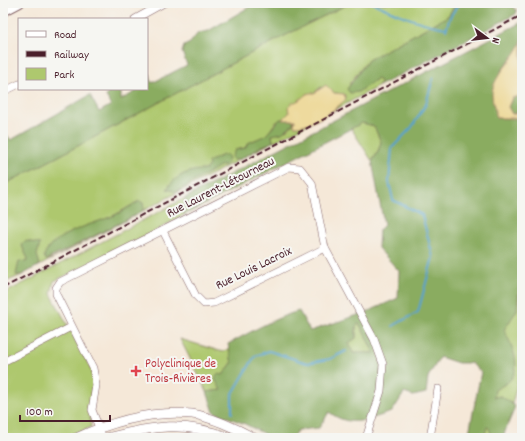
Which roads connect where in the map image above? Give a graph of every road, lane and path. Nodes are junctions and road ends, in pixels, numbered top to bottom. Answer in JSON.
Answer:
{"nodes":[{"id":1,"x":20,"y":3,"type":"edge"},
{"id":2,"x":164,"y":3,"type":"edge"},
{"id":3,"x":3,"y":12,"type":"edge"},
{"id":4,"x":137,"y":18,"type":"edge"},
{"id":5,"x":18,"y":84,"type":"edge"},
{"id":6,"x":3,"y":92,"type":"edge"},
{"id":7,"x":163,"y":231,"type":"junction"},
{"id":8,"x":324,"y":248,"type":"junction"},
{"id":9,"x":72,"y":327,"type":"junction"},
{"id":10,"x":3,"y":362,"type":"edge"},
{"id":11,"x":438,"y":390,"type":"dead end"},
{"id":12,"x":99,"y":428,"type":"junction"},
{"id":13,"x":76,"y":438,"type":"edge"},
{"id":14,"x":103,"y":438,"type":"edge"},
{"id":15,"x":108,"y":438,"type":"edge"},
{"id":16,"x":231,"y":438,"type":"edge"},
{"id":17,"x":254,"y":438,"type":"edge"},
{"id":18,"x":367,"y":438,"type":"edge"},
{"id":19,"x":430,"y":438,"type":"edge"}],
"edges":[{"from":1,"to":3,"type":"street"},
{"from":2,"to":4,"type":"street"},
{"from":5,"to":6,"type":"street"},
{"from":7,"to":8,"type":"street","name":"Rue Louis Lacroix"},
{"from":7,"to":8,"type":"street","name":"Rue Laurent-Létourneau"},
{"from":7,"to":9,"type":"street","name":"Rue Laurent-Létourneau"},
{"from":8,"to":18,"type":"street","name":"Rue Laurent-Létourneau"},
{"from":9,"to":10,"type":"street"},
{"from":9,"to":12,"type":"street","name":"Rue Laurent-Létourneau"},
{"from":11,"to":19,"type":"street"},
{"from":12,"to":13,"type":"main road"},
{"from":12,"to":14,"type":"street"},
{"from":12,"to":17,"type":"main road"},
{"from":15,"to":16,"type":"main road"}]}
